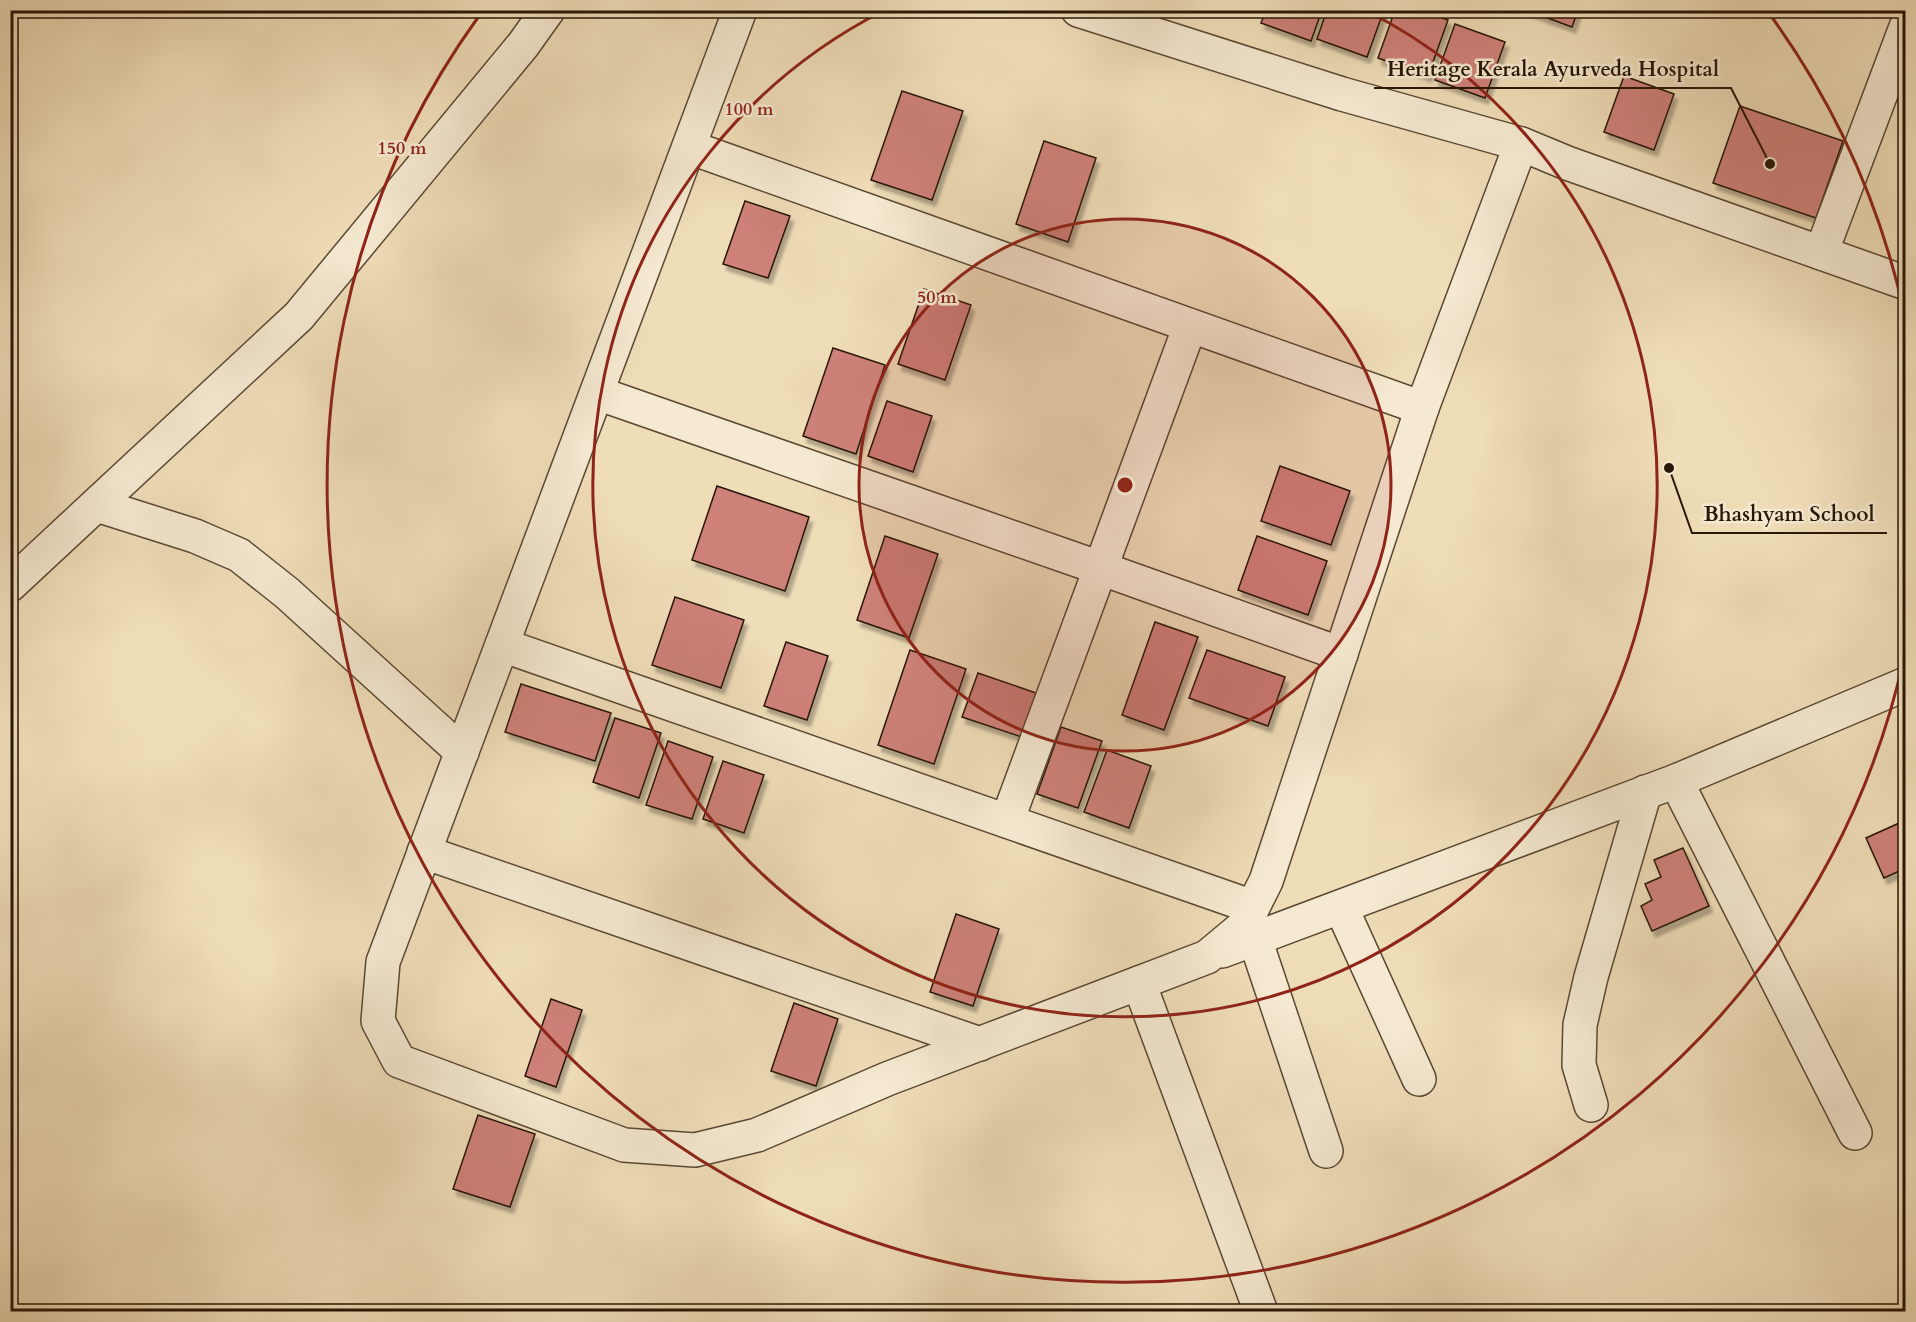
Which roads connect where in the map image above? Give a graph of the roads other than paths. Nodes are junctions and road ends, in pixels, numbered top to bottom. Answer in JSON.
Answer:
{"nodes":[{"id":1,"x":548,"y":10,"type":"edge"},
{"id":2,"x":740,"y":10,"type":"edge"},
{"id":3,"x":1078,"y":10,"type":"edge"},
{"id":4,"x":1163,"y":23,"type":"edge"},
{"id":5,"x":1905,"y":27,"type":"edge"},
{"id":6,"x":1521,"y":144,"type":"junction"},
{"id":7,"x":689,"y":147,"type":"junction"},
{"id":8,"x":1821,"y":253,"type":"junction"},
{"id":9,"x":1905,"y":283,"type":"edge"},
{"id":10,"x":1190,"y":326,"type":"junction"},
{"id":11,"x":597,"y":393,"type":"junction"},
{"id":12,"x":1422,"y":408,"type":"junction"},
{"id":13,"x":97,"y":505,"type":"junction"},
{"id":14,"x":1100,"y":568,"type":"junction"},
{"id":15,"x":10,"y":585,"type":"edge"},
{"id":16,"x":502,"y":645,"type":"junction"},
{"id":17,"x":1341,"y":654,"type":"junction"},
{"id":18,"x":1905,"y":684,"type":"edge"},
{"id":19,"x":462,"y":753,"type":"junction"},
{"id":20,"x":1676,"y":781,"type":"junction"},
{"id":21,"x":1645,"y":792,"type":"junction"},
{"id":22,"x":1006,"y":821,"type":"junction"},
{"id":23,"x":424,"y":852,"type":"junction"},
{"id":24,"x":1341,"y":906,"type":"junction"},
{"id":25,"x":1253,"y":907,"type":"junction"},
{"id":26,"x":1255,"y":939,"type":"junction"},
{"id":27,"x":1207,"y":957,"type":"junction"},
{"id":28,"x":1139,"y":983,"type":"junction"},
{"id":29,"x":980,"y":1044,"type":"junction"},
{"id":30,"x":1419,"y":1079,"type":"dead end"},
{"id":31,"x":1591,"y":1105,"type":"dead end"},
{"id":32,"x":1855,"y":1133,"type":"dead end"},
{"id":33,"x":1326,"y":1150,"type":"dead end"},
{"id":34,"x":1261,"y":1311,"type":"edge"}],
"edges":[{"from":1,"to":13,"type":"street"},
{"from":2,"to":7,"type":"street"},
{"from":3,"to":4,"type":"street"},
{"from":4,"to":6,"type":"street"},
{"from":5,"to":8,"type":"street"},
{"from":6,"to":8,"type":"street"},
{"from":6,"to":12,"type":"street"},
{"from":7,"to":10,"type":"street"},
{"from":7,"to":11,"type":"street"},
{"from":8,"to":9,"type":"street"},
{"from":10,"to":12,"type":"street"},
{"from":10,"to":14,"type":"street"},
{"from":11,"to":14,"type":"street"},
{"from":11,"to":16,"type":"street"},
{"from":12,"to":17,"type":"street"},
{"from":13,"to":15,"type":"street"},
{"from":13,"to":19,"type":"street"},
{"from":14,"to":17,"type":"street"},
{"from":14,"to":22,"type":"street"},
{"from":16,"to":19,"type":"street"},
{"from":16,"to":22,"type":"street"},
{"from":17,"to":25,"type":"street"},
{"from":18,"to":20,"type":"street"},
{"from":19,"to":23,"type":"street"},
{"from":20,"to":21,"type":"street"},
{"from":20,"to":32,"type":"street"},
{"from":21,"to":24,"type":"street"},
{"from":21,"to":31,"type":"street"},
{"from":22,"to":25,"type":"street"},
{"from":23,"to":29,"type":"street"},
{"from":23,"to":29,"type":"street"},
{"from":24,"to":26,"type":"street"},
{"from":24,"to":30,"type":"street"},
{"from":25,"to":27,"type":"street"},
{"from":26,"to":27,"type":"street"},
{"from":26,"to":33,"type":"street"},
{"from":27,"to":28,"type":"street"},
{"from":28,"to":29,"type":"street"},
{"from":28,"to":34,"type":"street"}]}
